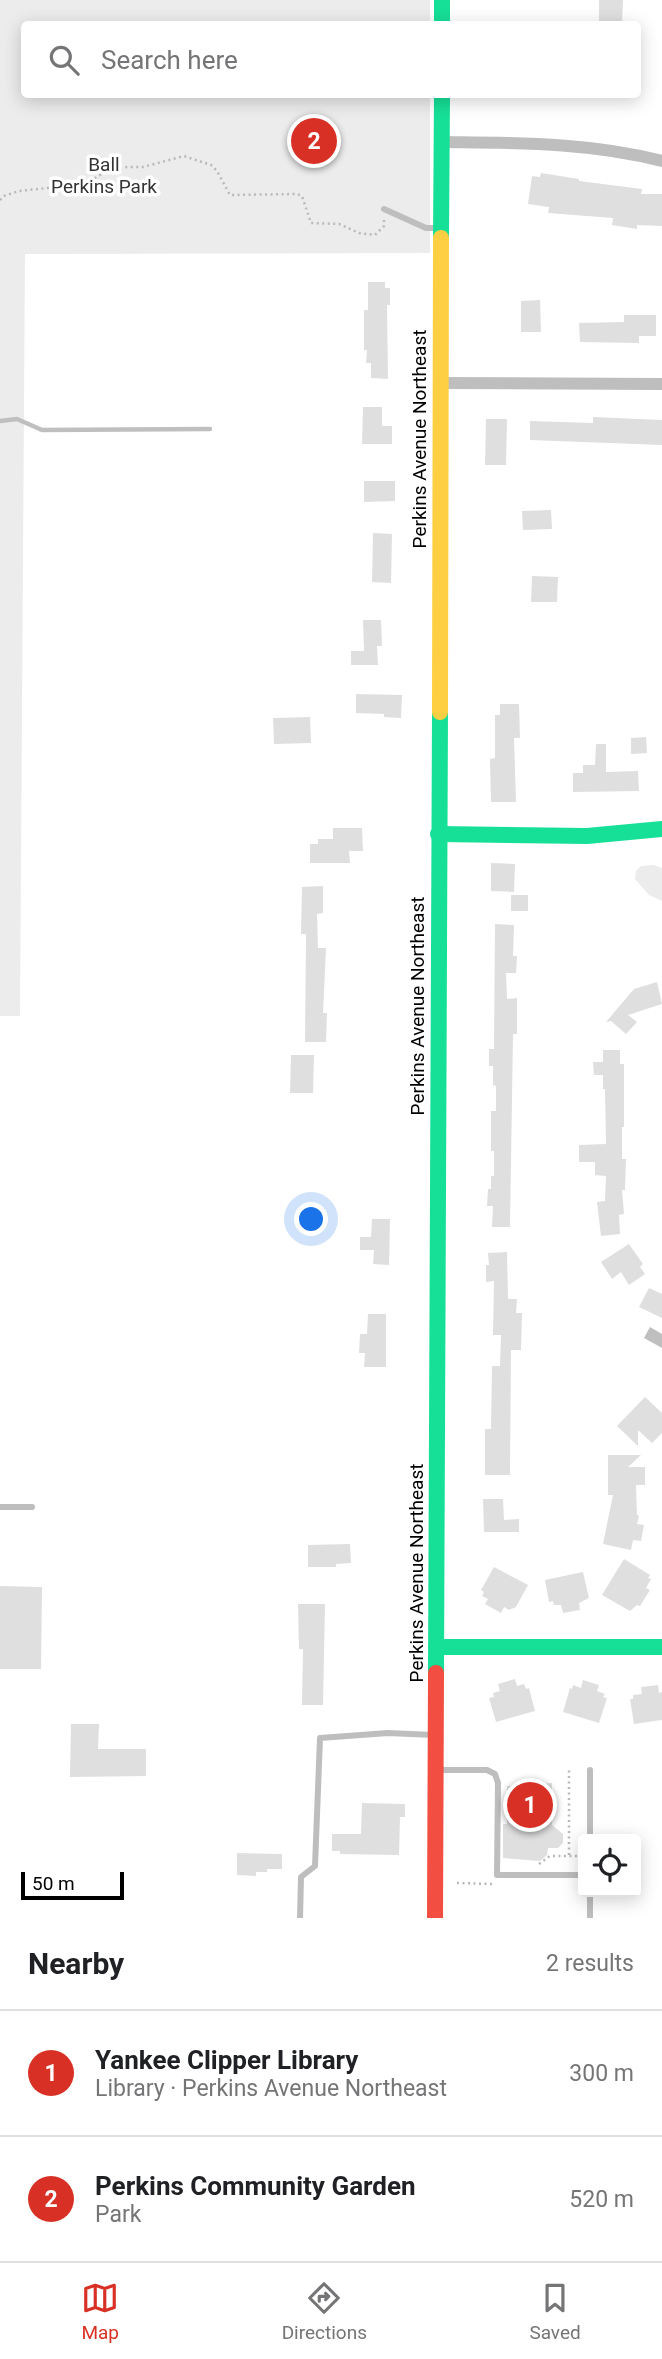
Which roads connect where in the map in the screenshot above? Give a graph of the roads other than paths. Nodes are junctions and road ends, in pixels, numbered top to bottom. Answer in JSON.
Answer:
{"nodes":[{"id":1,"x":442,"y":0,"type":"edge"},
{"id":2,"x":442,"y":21,"type":"edge"},
{"id":3,"x":442,"y":98,"type":"edge"},
{"id":4,"x":441,"y":142,"type":"junction"},
{"id":5,"x":662,"y":160,"type":"edge"},
{"id":6,"x":384,"y":209,"type":"road end"},
{"id":7,"x":441,"y":228,"type":"junction"},
{"id":8,"x":441,"y":383,"type":"junction"},
{"id":9,"x":662,"y":384,"type":"edge"},
{"id":10,"x":662,"y":829,"type":"edge"},
{"id":11,"x":438,"y":834,"type":"junction"},
{"id":12,"x":0,"y":1507,"type":"edge"},
{"id":13,"x":32,"y":1507,"type":"dead end"},
{"id":14,"x":436,"y":1647,"type":"junction"},
{"id":15,"x":662,"y":1647,"type":"edge"},
{"id":16,"x":436,"y":1735,"type":"junction"},
{"id":17,"x":436,"y":1770,"type":"junction"},
{"id":18,"x":590,"y":1770,"type":"dead end"},
{"id":19,"x":590,"y":1834,"type":"edge"},
{"id":20,"x":578,"y":1875,"type":"edge"},
{"id":21,"x":590,"y":1897,"type":"edge"},
{"id":22,"x":300,"y":1918,"type":"edge"},
{"id":23,"x":435,"y":1918,"type":"edge"},
{"id":24,"x":590,"y":1918,"type":"edge"}],
"edges":[{"from":1,"to":2,"type":"street"},
{"from":3,"to":4,"type":"street","name":"Perkins Avenue Northeast"},
{"from":4,"to":5,"type":"street"},
{"from":4,"to":7,"type":"street","name":"Perkins Avenue Northeast"},
{"from":6,"to":7,"type":"lane"},
{"from":7,"to":8,"type":"street","name":"Perkins Avenue Northeast"},
{"from":8,"to":9,"type":"street"},
{"from":8,"to":11,"type":"street","name":"Perkins Avenue Northeast"},
{"from":10,"to":11,"type":"street"},
{"from":11,"to":14,"type":"street","name":"Perkins Avenue Northeast"},
{"from":12,"to":13,"type":"lane"},
{"from":14,"to":15,"type":"street"},
{"from":14,"to":16,"type":"street","name":"Perkins Avenue Northeast"},
{"from":16,"to":17,"type":"street","name":"Perkins Avenue Northeast"},
{"from":16,"to":22,"type":"lane"},
{"from":17,"to":20,"type":"lane"},
{"from":17,"to":23,"type":"street","name":"Perkins Avenue Northeast"},
{"from":18,"to":19,"type":"lane"},
{"from":21,"to":24,"type":"lane"}]}
